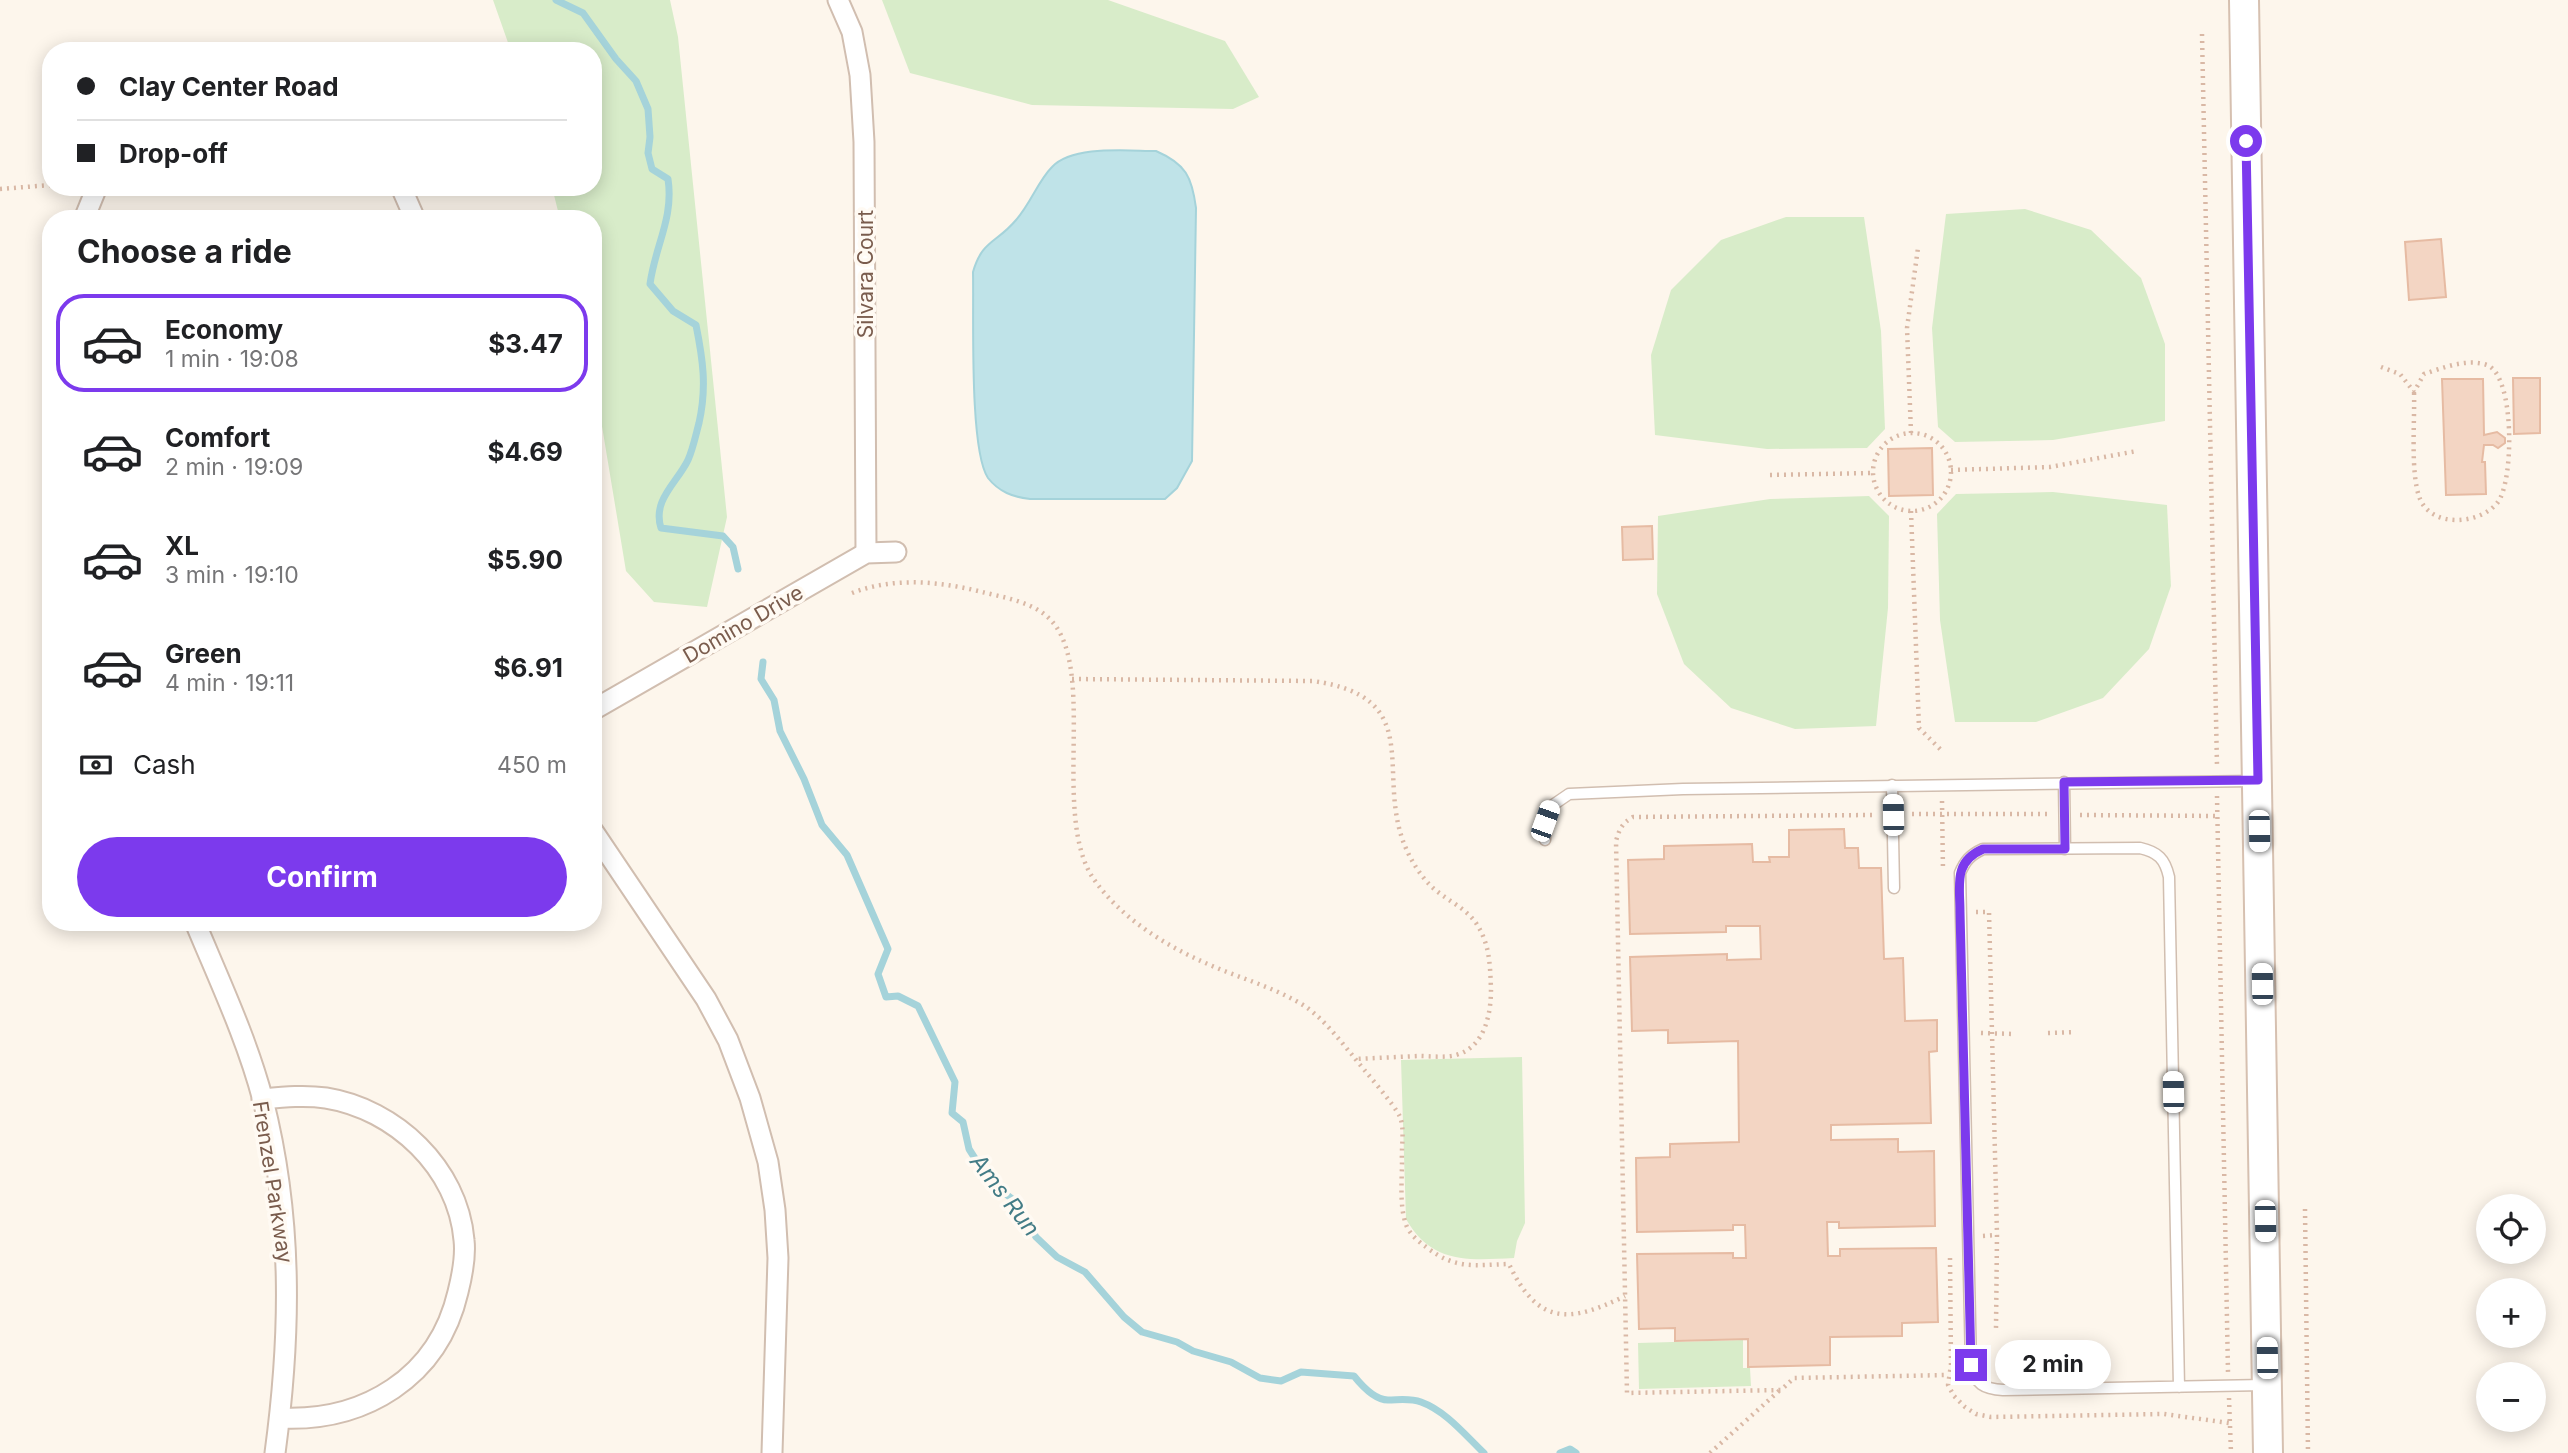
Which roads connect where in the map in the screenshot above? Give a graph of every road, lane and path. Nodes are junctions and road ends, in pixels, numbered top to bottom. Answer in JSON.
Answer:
{"nodes":[{"id":1,"x":838,"y":0,"type":"edge"},
{"id":2,"x":2244,"y":0,"type":"edge"},
{"id":3,"x":2202,"y":34,"type":"dead end"},
{"id":4,"x":42,"y":186,"type":"edge"},
{"id":5,"x":0,"y":189,"type":"edge"},
{"id":6,"x":1918,"y":248,"type":"dead end"},
{"id":7,"x":2381,"y":367,"type":"dead end"},
{"id":8,"x":2414,"y":392,"type":"junction"},
{"id":9,"x":1911,"y":433,"type":"junction"},
{"id":10,"x":2137,"y":451,"type":"dead end"},
{"id":11,"x":1951,"y":470,"type":"junction"},
{"id":12,"x":1873,"y":473,"type":"junction"},
{"id":13,"x":1770,"y":475,"type":"dead end"},
{"id":14,"x":1911,"y":511,"type":"junction"},
{"id":15,"x":897,"y":552,"type":"dead end"},
{"id":16,"x":866,"y":553,"type":"junction"},
{"id":17,"x":852,"y":593,"type":"dead end"},
{"id":18,"x":1072,"y":679,"type":"junction"},
{"id":19,"x":602,"y":705,"type":"edge"},
{"id":20,"x":1941,"y":750,"type":"dead end"},
{"id":21,"x":2217,"y":761,"type":"dead end"},
{"id":22,"x":2258,"y":780,"type":"junction"},
{"id":23,"x":2064,"y":782,"type":"junction"},
{"id":24,"x":1892,"y":785,"type":"junction"},
{"id":25,"x":1942,"y":801,"type":"dead end"},
{"id":26,"x":2217,"y":801,"type":"dead end"},
{"id":27,"x":1912,"y":814,"type":"dead end"},
{"id":28,"x":1942,"y":814,"type":"junction"},
{"id":29,"x":2050,"y":814,"type":"dead end"},
{"id":30,"x":1872,"y":815,"type":"dead end"},
{"id":31,"x":2080,"y":815,"type":"dead end"},
{"id":32,"x":2218,"y":816,"type":"junction"},
{"id":33,"x":1545,"y":839,"type":"dead end"},
{"id":34,"x":602,"y":844,"type":"edge"},
{"id":35,"x":2065,"y":849,"type":"junction"},
{"id":36,"x":1943,"y":876,"type":"dead end"},
{"id":37,"x":1894,"y":888,"type":"dead end"},
{"id":38,"x":1960,"y":912,"type":"junction"},
{"id":39,"x":199,"y":931,"type":"edge"},
{"id":40,"x":2076,"y":1032,"type":"dead end"},
{"id":41,"x":1981,"y":1033,"type":"dead end"},
{"id":42,"x":2048,"y":1033,"type":"dead end"},
{"id":43,"x":1991,"y":1034,"type":"junction"},
{"id":44,"x":2015,"y":1034,"type":"dead end"},
{"id":45,"x":1355,"y":1059,"type":"junction"},
{"id":46,"x":262,"y":1099,"type":"junction"},
{"id":47,"x":2305,"y":1209,"type":"dead end"},
{"id":48,"x":1997,"y":1235,"type":"junction"},
{"id":49,"x":1983,"y":1236,"type":"dead end"},
{"id":50,"x":1950,"y":1249,"type":"dead end"},
{"id":51,"x":1625,"y":1296,"type":"junction"},
{"id":52,"x":1996,"y":1328,"type":"dead end"},
{"id":53,"x":1948,"y":1375,"type":"junction"},
{"id":54,"x":2267,"y":1385,"type":"junction"},
{"id":55,"x":2229,"y":1386,"type":"junction"},
{"id":56,"x":2179,"y":1387,"type":"junction"},
{"id":57,"x":1781,"y":1390,"type":"junction"},
{"id":58,"x":279,"y":1418,"type":"junction"},
{"id":59,"x":2229,"y":1423,"type":"junction"},
{"id":60,"x":275,"y":1453,"type":"edge"},
{"id":61,"x":772,"y":1453,"type":"edge"},
{"id":62,"x":1710,"y":1453,"type":"edge"},
{"id":63,"x":2231,"y":1453,"type":"edge"},
{"id":64,"x":2268,"y":1453,"type":"edge"},
{"id":65,"x":2308,"y":1453,"type":"edge"}],
"edges":[{"from":1,"to":16,"type":"street","name":"Silvara Court"},
{"from":2,"to":22,"type":"street"},
{"from":3,"to":21,"type":"path"},
{"from":4,"to":5,"type":"path"},
{"from":6,"to":9,"type":"path"},
{"from":7,"to":8,"type":"path"},
{"from":8,"to":8,"type":"path"},
{"from":9,"to":11,"type":"path"},
{"from":9,"to":12,"type":"path"},
{"from":10,"to":11,"type":"path"},
{"from":11,"to":14,"type":"path"},
{"from":12,"to":13,"type":"path"},
{"from":12,"to":14,"type":"path"},
{"from":14,"to":20,"type":"path"},
{"from":15,"to":16,"type":"street","name":"Domino Drive"},
{"from":16,"to":19,"type":"street","name":"Domino Drive"},
{"from":17,"to":18,"type":"path"},
{"from":18,"to":45,"type":"path"},
{"from":18,"to":45,"type":"path"},
{"from":22,"to":23,"type":"lane"},
{"from":22,"to":54,"type":"street"},
{"from":23,"to":24,"type":"lane"},
{"from":23,"to":35,"type":"lane"},
{"from":24,"to":33,"type":"lane"},
{"from":24,"to":37,"type":"lane"},
{"from":25,"to":28,"type":"path"},
{"from":26,"to":32,"type":"path"},
{"from":27,"to":28,"type":"path"},
{"from":28,"to":29,"type":"path"},
{"from":28,"to":36,"type":"path"},
{"from":30,"to":51,"type":"path"},
{"from":31,"to":32,"type":"path"},
{"from":32,"to":55,"type":"path"},
{"from":34,"to":61,"type":"street"},
{"from":35,"to":38,"type":"lane"},
{"from":35,"to":56,"type":"lane"},
{"from":38,"to":43,"type":"path"},
{"from":38,"to":56,"type":"lane"},
{"from":39,"to":46,"type":"street","name":"Frenzel Parkway"},
{"from":40,"to":42,"type":"path"},
{"from":41,"to":43,"type":"path"},
{"from":43,"to":44,"type":"path"},
{"from":43,"to":48,"type":"path"},
{"from":45,"to":51,"type":"path"},
{"from":46,"to":58,"type":"street","name":"Frenzel Parkway"},
{"from":46,"to":58,"type":"street"},
{"from":47,"to":65,"type":"path"},
{"from":48,"to":49,"type":"path"},
{"from":48,"to":52,"type":"path"},
{"from":50,"to":53,"type":"path"},
{"from":51,"to":57,"type":"path"},
{"from":53,"to":57,"type":"path"},
{"from":53,"to":59,"type":"path"},
{"from":54,"to":55,"type":"lane"},
{"from":54,"to":64,"type":"street"},
{"from":55,"to":56,"type":"lane"},
{"from":55,"to":59,"type":"path"},
{"from":57,"to":62,"type":"path"},
{"from":58,"to":60,"type":"street","name":"Frenzel Parkway"},
{"from":59,"to":63,"type":"path"}]}
